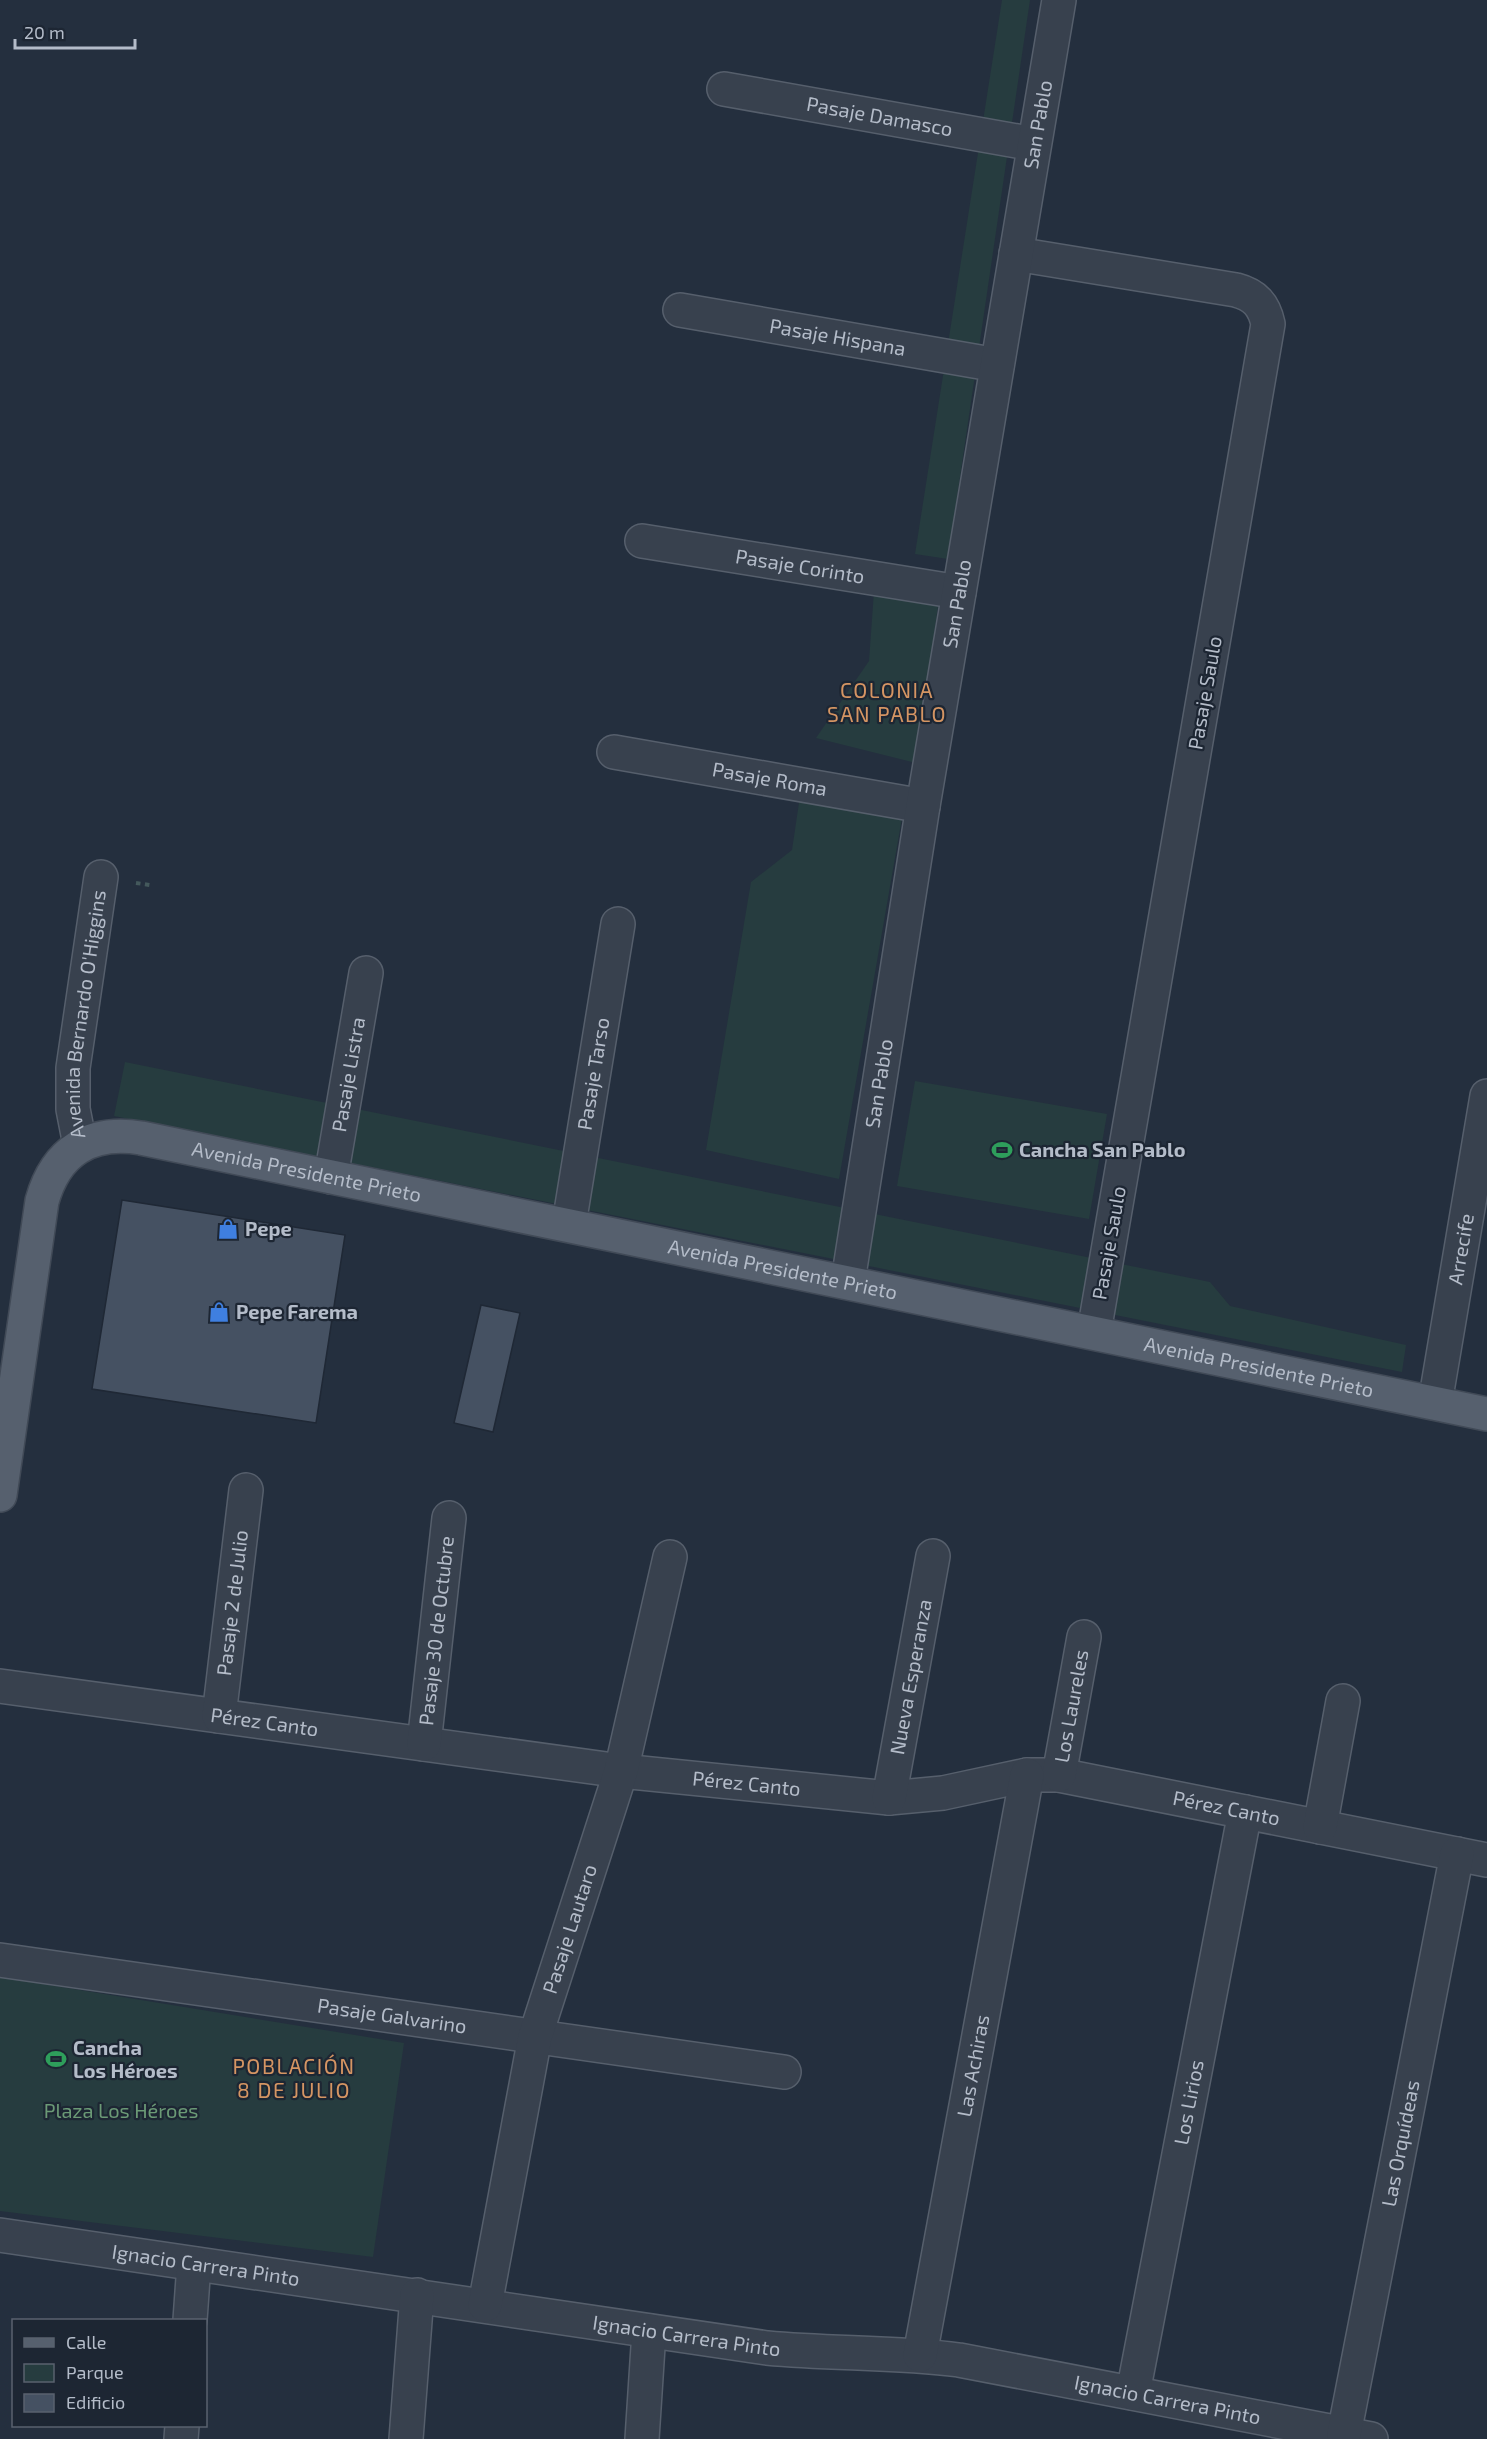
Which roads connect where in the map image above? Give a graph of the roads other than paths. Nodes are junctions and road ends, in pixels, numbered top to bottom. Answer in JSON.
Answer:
{"nodes":[{"id":1,"x":1059,"y":0,"type":"edge"},
{"id":2,"x":724,"y":89,"type":"dead end"},
{"id":3,"x":1034,"y":144,"type":"junction"},
{"id":4,"x":1016,"y":254,"type":"junction"},
{"id":5,"x":680,"y":310,"type":"dead end"},
{"id":6,"x":997,"y":365,"type":"junction"},
{"id":7,"x":642,"y":541,"type":"dead end"},
{"id":8,"x":959,"y":592,"type":"junction"},
{"id":9,"x":614,"y":752,"type":"dead end"},
{"id":10,"x":923,"y":806,"type":"junction"},
{"id":11,"x":101,"y":877,"type":"dead end"},
{"id":12,"x":618,"y":924,"type":"dead end"},
{"id":13,"x":366,"y":973,"type":"dead end"},
{"id":14,"x":1487,"y":1096,"type":"edge"},
{"id":15,"x":80,"y":1145,"type":"junction"},
{"id":16,"x":331,"y":1176,"type":"junction"},
{"id":17,"x":568,"y":1224,"type":"junction"},
{"id":18,"x":848,"y":1281,"type":"junction"},
{"id":19,"x":1094,"y":1332,"type":"junction"},
{"id":20,"x":1435,"y":1403,"type":"junction"},
{"id":21,"x":1487,"y":1414,"type":"edge"},
{"id":22,"x":1,"y":1482,"type":"edge"},
{"id":23,"x":246,"y":1490,"type":"dead end"},
{"id":24,"x":449,"y":1518,"type":"dead end"},
{"id":25,"x":933,"y":1556,"type":"dead end"},
{"id":26,"x":670,"y":1557,"type":"dead end"},
{"id":27,"x":1084,"y":1637,"type":"dead end"},
{"id":28,"x":0,"y":1686,"type":"edge"},
{"id":29,"x":1343,"y":1701,"type":"dead end"},
{"id":30,"x":219,"y":1716,"type":"junction"},
{"id":31,"x":424,"y":1744,"type":"junction"},
{"id":32,"x":621,"y":1771,"type":"junction"},
{"id":33,"x":1027,"y":1775,"type":"junction"},
{"id":34,"x":1059,"y":1775,"type":"junction"},
{"id":35,"x":889,"y":1798,"type":"junction"},
{"id":36,"x":1245,"y":1812,"type":"junction"},
{"id":37,"x":1320,"y":1827,"type":"junction"},
{"id":38,"x":1472,"y":1857,"type":"edge"},
{"id":39,"x":0,"y":1960,"type":"edge"},
{"id":40,"x":535,"y":2037,"type":"junction"},
{"id":41,"x":783,"y":2072,"type":"dead end"},
{"id":42,"x":0,"y":2235,"type":"edge"},
{"id":43,"x":194,"y":2264,"type":"junction"},
{"id":44,"x":417,"y":2295,"type":"junction"},
{"id":45,"x":485,"y":2305,"type":"junction"},
{"id":46,"x":189,"y":2319,"type":"edge"},
{"id":47,"x":650,"y":2331,"type":"junction"},
{"id":48,"x":920,"y":2355,"type":"junction"},
{"id":49,"x":1133,"y":2393,"type":"junction"},
{"id":50,"x":1358,"y":2436,"type":"edge"},
{"id":51,"x":406,"y":2439,"type":"edge"},
{"id":52,"x":642,"y":2439,"type":"edge"}],
"edges":[{"from":1,"to":3,"type":"street","name":"San Pablo"},
{"from":2,"to":3,"type":"street","name":"Pasaje Damasco"},
{"from":3,"to":4,"type":"street","name":"San Pablo"},
{"from":4,"to":6,"type":"street","name":"San Pablo"},
{"from":4,"to":19,"type":"street","name":"Pasaje Saulo"},
{"from":5,"to":6,"type":"street","name":"Pasaje Hispana"},
{"from":6,"to":8,"type":"street","name":"San Pablo"},
{"from":7,"to":8,"type":"street","name":"Pasaje Corinto"},
{"from":8,"to":10,"type":"street","name":"San Pablo"},
{"from":9,"to":10,"type":"street","name":"Pasaje Roma"},
{"from":10,"to":18,"type":"street","name":"San Pablo"},
{"from":11,"to":15,"type":"street","name":"Avenida Bernardo O'Higgins"},
{"from":12,"to":17,"type":"street","name":"Pasaje Tarso"},
{"from":13,"to":16,"type":"street","name":"Pasaje Listra"},
{"from":14,"to":20,"type":"street","name":"Arrecife"},
{"from":15,"to":16,"type":"main road","name":"Avenida Presidente Prieto"},
{"from":15,"to":22,"type":"main road","name":"Avenida Bernardo O'Higgins"},
{"from":16,"to":17,"type":"main road","name":"Avenida Presidente Prieto"},
{"from":17,"to":18,"type":"main road","name":"Avenida Presidente Prieto"},
{"from":18,"to":19,"type":"main road","name":"Avenida Presidente Prieto"},
{"from":19,"to":20,"type":"main road","name":"Avenida Presidente Prieto"},
{"from":20,"to":21,"type":"main road","name":"Avenida Presidente Prieto"},
{"from":23,"to":30,"type":"street","name":"Pasaje 2 de Julio"},
{"from":24,"to":31,"type":"street","name":"Pasaje 30 de Octubre"},
{"from":25,"to":35,"type":"street","name":"Nueva Esperanza"},
{"from":26,"to":32,"type":"street","name":"Pasaje Lautaro"},
{"from":27,"to":34,"type":"street","name":"Los Laureles"},
{"from":28,"to":30,"type":"street","name":"Pérez Canto"},
{"from":29,"to":37,"type":"street"},
{"from":30,"to":31,"type":"street","name":"Pérez Canto"},
{"from":31,"to":32,"type":"street","name":"Pérez Canto"},
{"from":32,"to":35,"type":"street","name":"Pérez Canto"},
{"from":32,"to":40,"type":"street","name":"Pasaje Lautaro"},
{"from":33,"to":34,"type":"street","name":"Pérez Canto"},
{"from":33,"to":35,"type":"street","name":"Pérez Canto"},
{"from":33,"to":48,"type":"street","name":"Las Achiras"},
{"from":34,"to":36,"type":"street","name":"Pérez Canto"},
{"from":36,"to":37,"type":"street","name":"Pérez Canto"},
{"from":36,"to":49,"type":"street","name":"Los Lirios"},
{"from":37,"to":38,"type":"street","name":"Pérez Canto"},
{"from":38,"to":50,"type":"street","name":"Las Orquídeas"},
{"from":39,"to":40,"type":"street","name":"Pasaje Galvarino"},
{"from":40,"to":41,"type":"street","name":"Pasaje Galvarino"},
{"from":40,"to":45,"type":"street","name":"Pasaje Lautaro"},
{"from":42,"to":43,"type":"street","name":"Ignacio Carrera Pinto"},
{"from":43,"to":44,"type":"street","name":"Ignacio Carrera Pinto"},
{"from":43,"to":46,"type":"street"},
{"from":44,"to":45,"type":"street","name":"Ignacio Carrera Pinto"},
{"from":44,"to":51,"type":"street"},
{"from":45,"to":47,"type":"street","name":"Ignacio Carrera Pinto"},
{"from":47,"to":48,"type":"street","name":"Ignacio Carrera Pinto"},
{"from":47,"to":52,"type":"street"},
{"from":48,"to":49,"type":"street","name":"Ignacio Carrera Pinto"},
{"from":49,"to":50,"type":"street","name":"Ignacio Carrera Pinto"}]}
